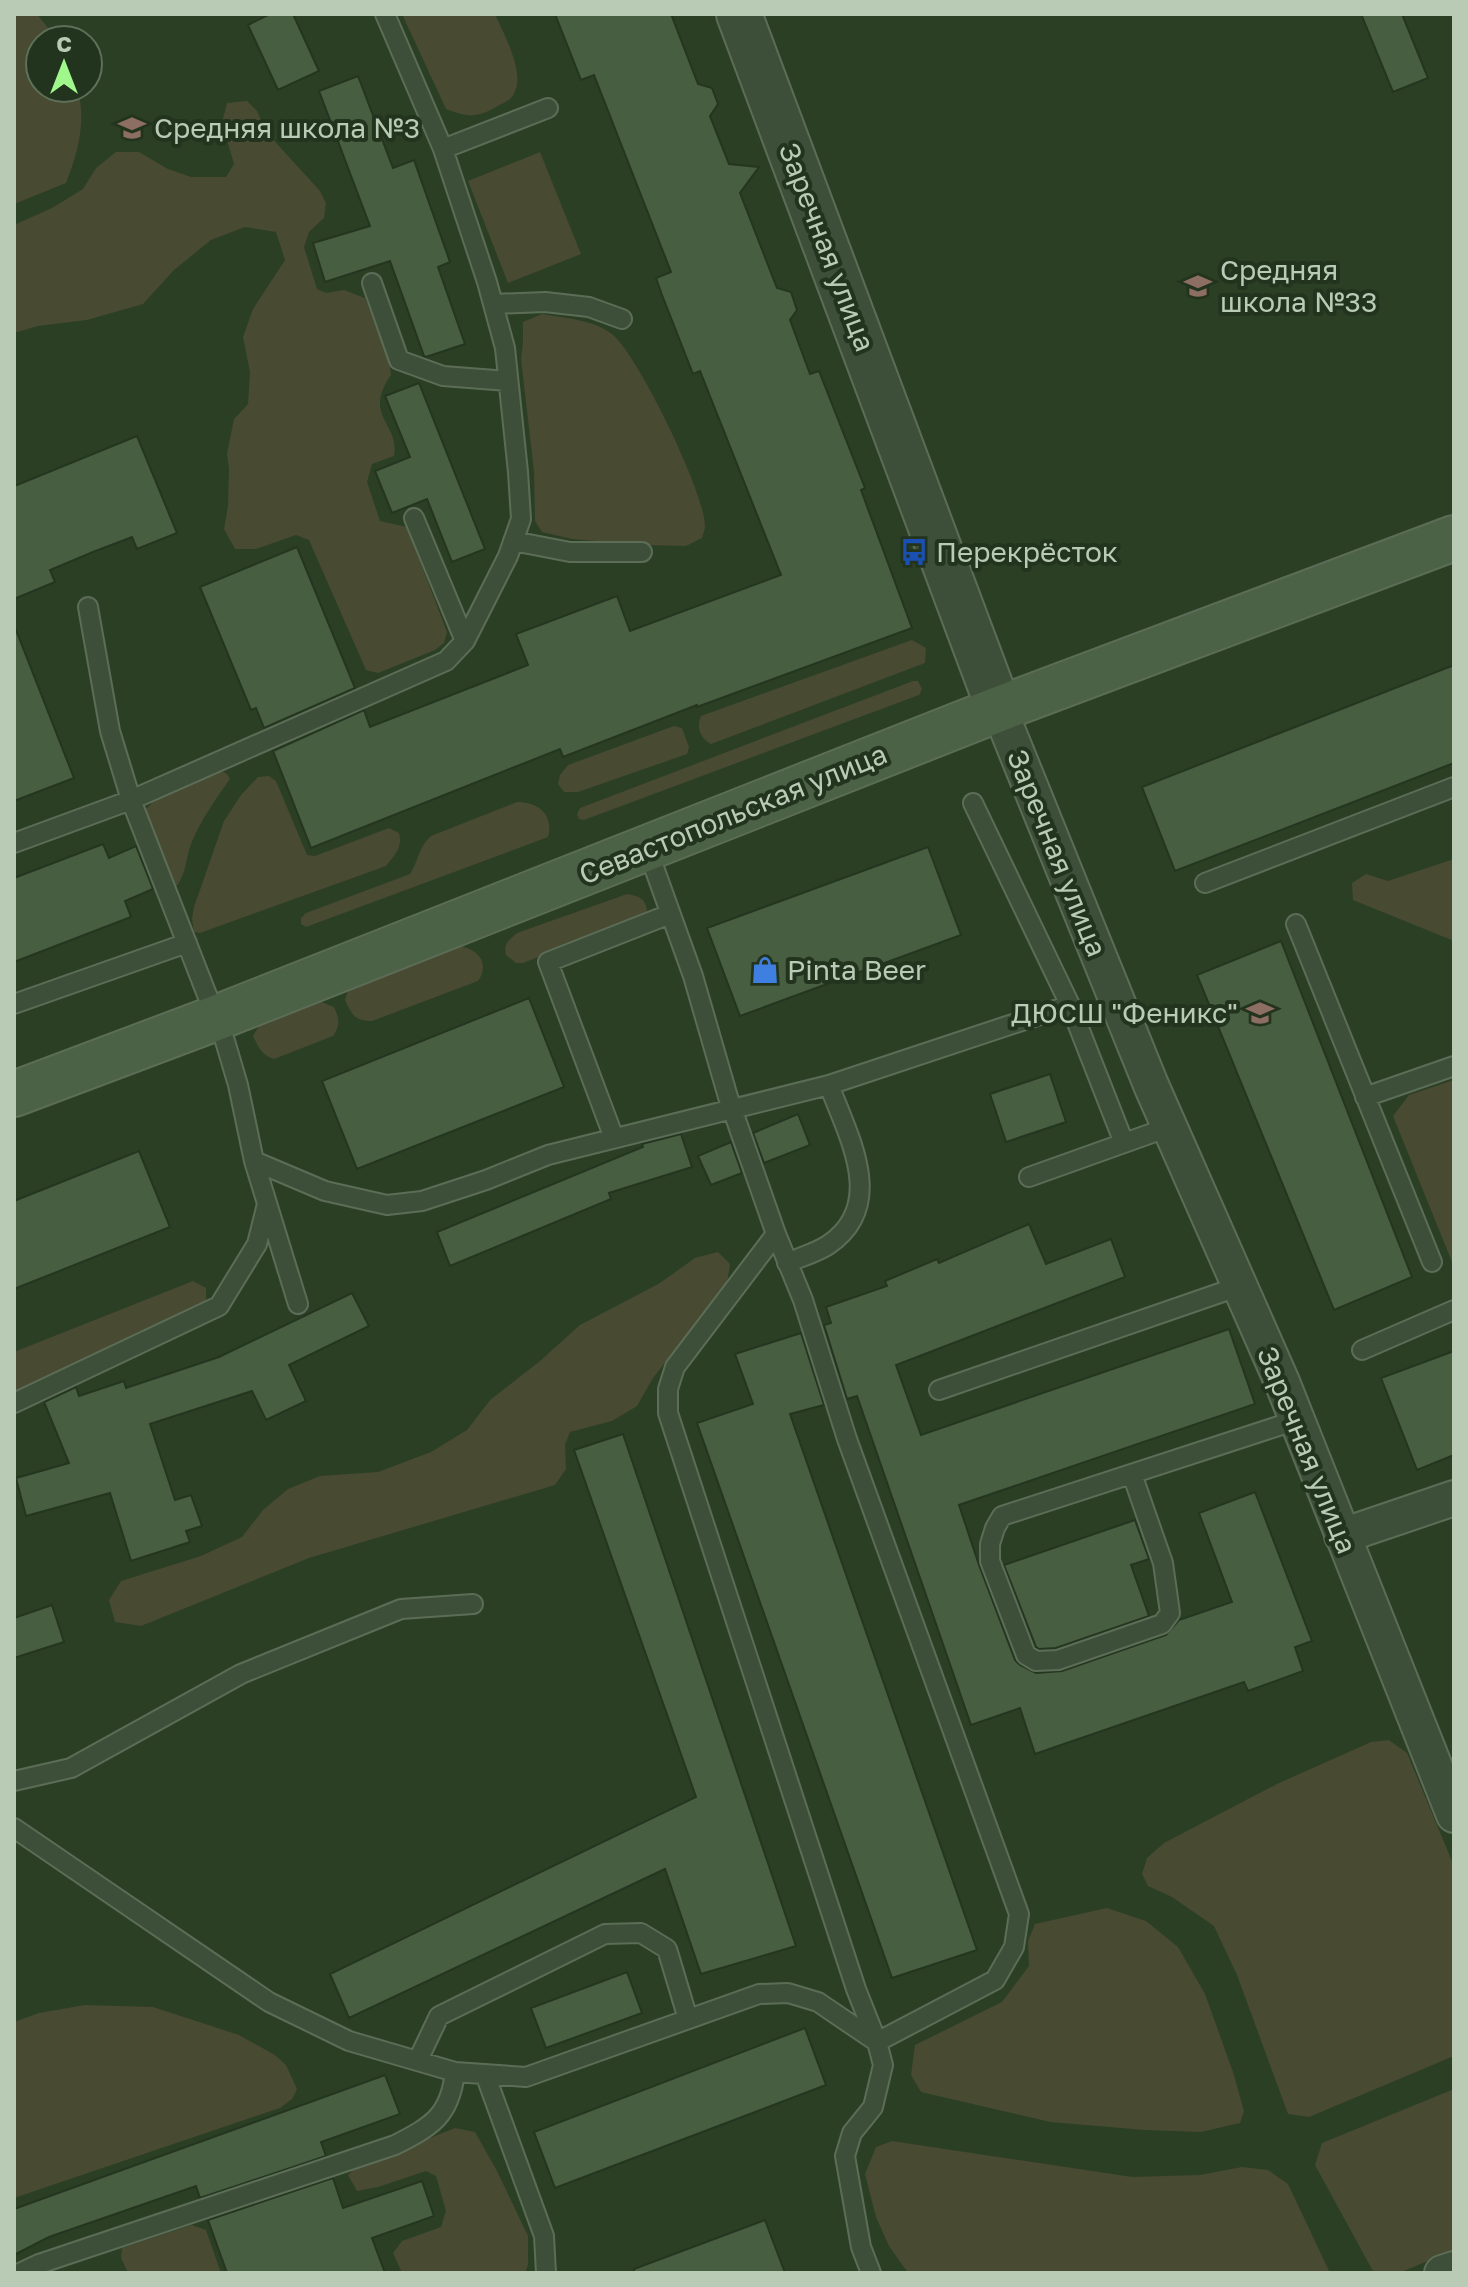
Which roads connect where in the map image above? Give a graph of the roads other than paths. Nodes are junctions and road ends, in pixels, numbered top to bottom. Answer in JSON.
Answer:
{"nodes":[{"id":1,"x":385,"y":14,"type":"edge"},
{"id":2,"x":739,"y":14,"type":"edge"},
{"id":3,"x":548,"y":108,"type":"dead end"},
{"id":4,"x":443,"y":149,"type":"junction"},
{"id":5,"x":372,"y":283,"type":"dead end"},
{"id":6,"x":493,"y":304,"type":"junction"},
{"id":7,"x":622,"y":319,"type":"dead end"},
{"id":8,"x":508,"y":381,"type":"junction"},
{"id":9,"x":414,"y":518,"type":"dead end"},
{"id":10,"x":1454,"y":538,"type":"edge"},
{"id":11,"x":513,"y":541,"type":"junction"},
{"id":12,"x":642,"y":552,"type":"dead end"},
{"id":13,"x":88,"y":607,"type":"dead end"},
{"id":14,"x":465,"y":641,"type":"junction"},
{"id":15,"x":999,"y":709,"type":"junction"},
{"id":16,"x":1454,"y":787,"type":"edge"},
{"id":17,"x":131,"y":800,"type":"junction"},
{"id":18,"x":973,"y":803,"type":"dead end"},
{"id":19,"x":14,"y":843,"type":"edge"},
{"id":20,"x":647,"y":848,"type":"junction"},
{"id":21,"x":1205,"y":883,"type":"dead end"},
{"id":22,"x":670,"y":914,"type":"junction"},
{"id":23,"x":1296,"y":924,"type":"dead end"},
{"id":24,"x":187,"y":943,"type":"junction"},
{"id":25,"x":14,"y":1004,"type":"edge"},
{"id":26,"x":1070,"y":1005,"type":"junction"},
{"id":27,"x":216,"y":1018,"type":"junction"},
{"id":28,"x":1454,"y":1066,"type":"edge"},
{"id":29,"x":829,"y":1085,"type":"junction"},
{"id":30,"x":14,"y":1094,"type":"edge"},
{"id":31,"x":1365,"y":1097,"type":"junction"},
{"id":32,"x":733,"y":1109,"type":"junction"},
{"id":33,"x":1169,"y":1127,"type":"junction"},
{"id":34,"x":614,"y":1138,"type":"junction"},
{"id":35,"x":1124,"y":1143,"type":"junction"},
{"id":36,"x":254,"y":1161,"type":"junction"},
{"id":37,"x":1029,"y":1177,"type":"dead end"},
{"id":38,"x":267,"y":1204,"type":"junction"},
{"id":39,"x":776,"y":1234,"type":"junction"},
{"id":40,"x":1432,"y":1262,"type":"dead end"},
{"id":41,"x":787,"y":1263,"type":"junction"},
{"id":42,"x":1240,"y":1286,"type":"junction"},
{"id":43,"x":298,"y":1304,"type":"dead end"},
{"id":44,"x":1454,"y":1310,"type":"edge"},
{"id":45,"x":1362,"y":1350,"type":"dead end"},
{"id":46,"x":939,"y":1390,"type":"dead end"},
{"id":47,"x":14,"y":1403,"type":"edge"},
{"id":48,"x":1297,"y":1420,"type":"junction"},
{"id":49,"x":1132,"y":1474,"type":"junction"},
{"id":50,"x":1454,"y":1498,"type":"edge"},
{"id":51,"x":1342,"y":1536,"type":"junction"},
{"id":52,"x":473,"y":1604,"type":"dead end"},
{"id":53,"x":14,"y":1781,"type":"edge"},
{"id":54,"x":1454,"y":1815,"type":"edge"},
{"id":55,"x":14,"y":1828,"type":"edge"},
{"id":56,"x":688,"y":2019,"type":"junction"},
{"id":57,"x":877,"y":2042,"type":"junction"},
{"id":58,"x":418,"y":2060,"type":"junction"},
{"id":59,"x":455,"y":2072,"type":"junction"},
{"id":60,"x":485,"y":2074,"type":"junction"},
{"id":61,"x":1454,"y":2269,"type":"edge"},
{"id":62,"x":20,"y":2273,"type":"edge"},
{"id":63,"x":546,"y":2273,"type":"edge"},
{"id":64,"x":871,"y":2273,"type":"edge"},
{"id":65,"x":1442,"y":2273,"type":"edge"}],
"edges":[{"from":1,"to":4,"type":"lane"},
{"from":2,"to":15,"type":"street","name":"Заречная улица"},
{"from":3,"to":4,"type":"lane"},
{"from":4,"to":6,"type":"lane"},
{"from":5,"to":8,"type":"lane"},
{"from":6,"to":7,"type":"lane"},
{"from":6,"to":8,"type":"lane"},
{"from":8,"to":11,"type":"lane"},
{"from":9,"to":14,"type":"lane"},
{"from":10,"to":15,"type":"main road","name":"Севастопольская улица"},
{"from":11,"to":12,"type":"lane"},
{"from":11,"to":14,"type":"lane"},
{"from":13,"to":17,"type":"lane"},
{"from":14,"to":17,"type":"lane"},
{"from":15,"to":20,"type":"main road","name":"Севастопольская улица"},
{"from":15,"to":33,"type":"street","name":"Заречная улица"},
{"from":16,"to":21,"type":"lane"},
{"from":17,"to":19,"type":"lane"},
{"from":17,"to":24,"type":"lane"},
{"from":18,"to":26,"type":"lane"},
{"from":20,"to":22,"type":"lane"},
{"from":20,"to":27,"type":"main road","name":"Севастопольская улица"},
{"from":22,"to":32,"type":"lane"},
{"from":22,"to":34,"type":"lane"},
{"from":23,"to":31,"type":"lane"},
{"from":24,"to":25,"type":"lane"},
{"from":24,"to":27,"type":"lane"},
{"from":26,"to":29,"type":"lane"},
{"from":26,"to":35,"type":"lane"},
{"from":27,"to":30,"type":"main road","name":"Севастопольская улица"},
{"from":27,"to":36,"type":"lane"},
{"from":28,"to":31,"type":"lane"},
{"from":29,"to":32,"type":"lane"},
{"from":29,"to":41,"type":"lane"},
{"from":31,"to":40,"type":"lane"},
{"from":32,"to":34,"type":"lane"},
{"from":32,"to":39,"type":"lane"},
{"from":33,"to":35,"type":"lane"},
{"from":33,"to":42,"type":"street","name":"Заречная улица"},
{"from":34,"to":36,"type":"lane"},
{"from":35,"to":37,"type":"lane"},
{"from":36,"to":38,"type":"lane"},
{"from":38,"to":43,"type":"lane"},
{"from":38,"to":47,"type":"lane"},
{"from":39,"to":41,"type":"lane"},
{"from":39,"to":57,"type":"lane"},
{"from":41,"to":57,"type":"lane"},
{"from":42,"to":46,"type":"lane"},
{"from":42,"to":48,"type":"street","name":"Заречная улица"},
{"from":44,"to":45,"type":"lane"},
{"from":48,"to":49,"type":"lane"},
{"from":48,"to":51,"type":"street","name":"Заречная улица"},
{"from":49,"to":49,"type":"lane"},
{"from":50,"to":51,"type":"street"},
{"from":51,"to":54,"type":"street","name":"Заречная улица"},
{"from":52,"to":53,"type":"lane"},
{"from":55,"to":58,"type":"lane"},
{"from":56,"to":57,"type":"lane"},
{"from":56,"to":58,"type":"lane"},
{"from":56,"to":60,"type":"lane"},
{"from":57,"to":64,"type":"lane"},
{"from":58,"to":59,"type":"lane"},
{"from":59,"to":60,"type":"lane"},
{"from":59,"to":62,"type":"lane"},
{"from":60,"to":63,"type":"lane"},
{"from":61,"to":65,"type":"street"}]}
